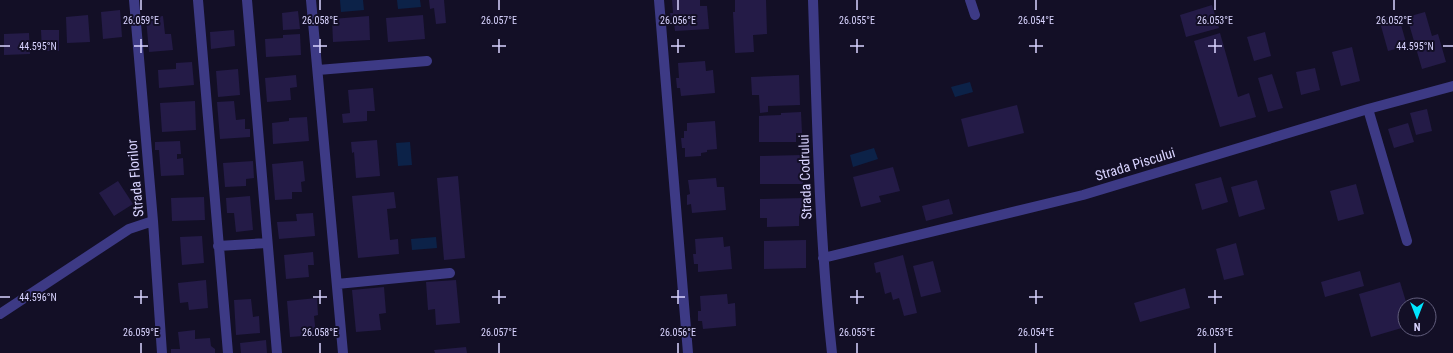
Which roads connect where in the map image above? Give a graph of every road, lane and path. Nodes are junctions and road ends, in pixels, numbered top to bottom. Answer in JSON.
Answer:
{"nodes":[{"id":1,"x":134,"y":0,"type":"edge"},
{"id":2,"x":198,"y":0,"type":"edge"},
{"id":3,"x":247,"y":0,"type":"edge"},
{"id":4,"x":312,"y":0,"type":"edge"},
{"id":5,"x":659,"y":0,"type":"edge"},
{"id":6,"x":813,"y":0,"type":"edge"},
{"id":7,"x":970,"y":0,"type":"edge"},
{"id":8,"x":975,"y":15,"type":"dead end"},
{"id":9,"x":427,"y":61,"type":"dead end"},
{"id":10,"x":318,"y":70,"type":"junction"},
{"id":11,"x":1453,"y":86,"type":"edge"},
{"id":12,"x":1368,"y":109,"type":"junction"},
{"id":13,"x":153,"y":221,"type":"junction"},
{"id":14,"x":1407,"y":241,"type":"dead end"},
{"id":15,"x":267,"y":243,"type":"junction"},
{"id":16,"x":218,"y":246,"type":"junction"},
{"id":17,"x":823,"y":258,"type":"junction"},
{"id":18,"x":450,"y":273,"type":"dead end"},
{"id":19,"x":337,"y":284,"type":"junction"},
{"id":20,"x":0,"y":314,"type":"edge"},
{"id":21,"x":162,"y":353,"type":"edge"},
{"id":22,"x":228,"y":353,"type":"edge"},
{"id":23,"x":277,"y":353,"type":"edge"},
{"id":24,"x":343,"y":353,"type":"edge"},
{"id":25,"x":688,"y":353,"type":"edge"},
{"id":26,"x":832,"y":353,"type":"edge"}],
"edges":[{"from":1,"to":13,"type":"street","name":"Strada Florilor"},
{"from":2,"to":16,"type":"street"},
{"from":3,"to":15,"type":"street"},
{"from":4,"to":10,"type":"street"},
{"from":5,"to":25,"type":"street"},
{"from":6,"to":17,"type":"street","name":"Strada Codrului"},
{"from":7,"to":8,"type":"street"},
{"from":9,"to":10,"type":"street"},
{"from":10,"to":19,"type":"street"},
{"from":11,"to":12,"type":"street","name":"Strada Piscului"},
{"from":12,"to":14,"type":"street"},
{"from":12,"to":17,"type":"street","name":"Strada Piscului"},
{"from":13,"to":20,"type":"street"},
{"from":13,"to":21,"type":"street","name":"Strada Florilor"},
{"from":15,"to":16,"type":"street"},
{"from":15,"to":23,"type":"street"},
{"from":16,"to":22,"type":"street"},
{"from":17,"to":26,"type":"street","name":"Strada Codrului"},
{"from":18,"to":19,"type":"street"},
{"from":19,"to":24,"type":"street"}]}
